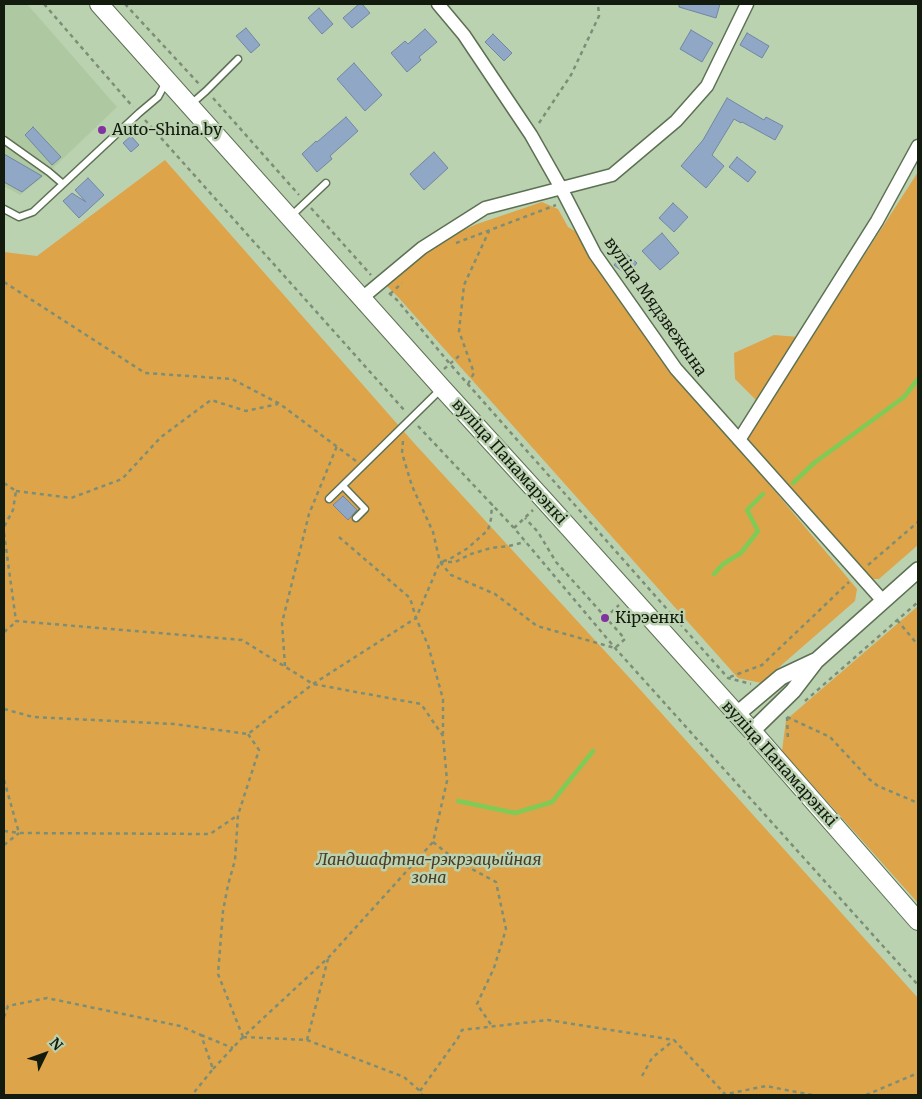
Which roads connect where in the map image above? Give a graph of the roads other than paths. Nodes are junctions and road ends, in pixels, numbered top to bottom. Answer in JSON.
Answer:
{"nodes":[{"id":1,"x":438,"y":4,"type":"edge"},
{"id":2,"x":746,"y":4,"type":"edge"},
{"id":3,"x":105,"y":8,"type":"edge"},
{"id":4,"x":238,"y":58,"type":"dead end"},
{"id":5,"x":167,"y":80,"type":"junction"},
{"id":6,"x":189,"y":106,"type":"junction"},
{"id":7,"x":4,"y":140,"type":"edge"},
{"id":8,"x":918,"y":146,"type":"edge"},
{"id":9,"x":326,"y":183,"type":"dead end"},
{"id":10,"x":63,"y":184,"type":"junction"},
{"id":11,"x":561,"y":188,"type":"junction"},
{"id":12,"x":4,"y":209,"type":"edge"},
{"id":13,"x":289,"y":218,"type":"junction"},
{"id":14,"x":362,"y":298,"type":"junction"},
{"id":15,"x":442,"y":388,"type":"junction"},
{"id":16,"x":739,"y":440,"type":"junction"},
{"id":17,"x":343,"y":486,"type":"junction"},
{"id":18,"x":329,"y":499,"type":"dead end"},
{"id":19,"x":356,"y":518,"type":"dead end"},
{"id":20,"x":918,"y":570,"type":"edge"},
{"id":21,"x":883,"y":601,"type":"junction"},
{"id":22,"x":816,"y":661,"type":"junction"},
{"id":23,"x":736,"y":715,"type":"junction"},
{"id":24,"x":752,"y":731,"type":"junction"},
{"id":25,"x":918,"y":921,"type":"edge"}],
"edges":[{"from":1,"to":11,"type":"street","name":"вуліца Мядзвежына"},
{"from":2,"to":11,"type":"street"},
{"from":3,"to":5,"type":"main road","name":"вуліца Панамарэнкі"},
{"from":4,"to":6,"type":"lane"},
{"from":5,"to":6,"type":"main road","name":"вуліца Панамарэнкі"},
{"from":5,"to":10,"type":"lane"},
{"from":6,"to":13,"type":"main road","name":"вуліца Панамарэнкі"},
{"from":7,"to":10,"type":"lane"},
{"from":8,"to":16,"type":"street"},
{"from":9,"to":13,"type":"lane"},
{"from":10,"to":12,"type":"lane"},
{"from":11,"to":14,"type":"street"},
{"from":11,"to":16,"type":"street","name":"вуліца Мядзвежына"},
{"from":13,"to":14,"type":"main road","name":"вуліца Панамарэнкі"},
{"from":14,"to":15,"type":"main road","name":"вуліца Панамарэнкі"},
{"from":15,"to":17,"type":"lane"},
{"from":15,"to":23,"type":"main road","name":"вуліца Панамарэнкі"},
{"from":16,"to":21,"type":"street","name":"вуліца Мядзвежына"},
{"from":17,"to":18,"type":"lane"},
{"from":17,"to":19,"type":"lane"},
{"from":20,"to":21,"type":"street"},
{"from":21,"to":22,"type":"street"},
{"from":22,"to":23,"type":"street"},
{"from":22,"to":24,"type":"street"},
{"from":23,"to":24,"type":"main road","name":"вуліца Панамарэнкі"},
{"from":24,"to":25,"type":"main road","name":"вуліца Панамарэнкі"}]}
